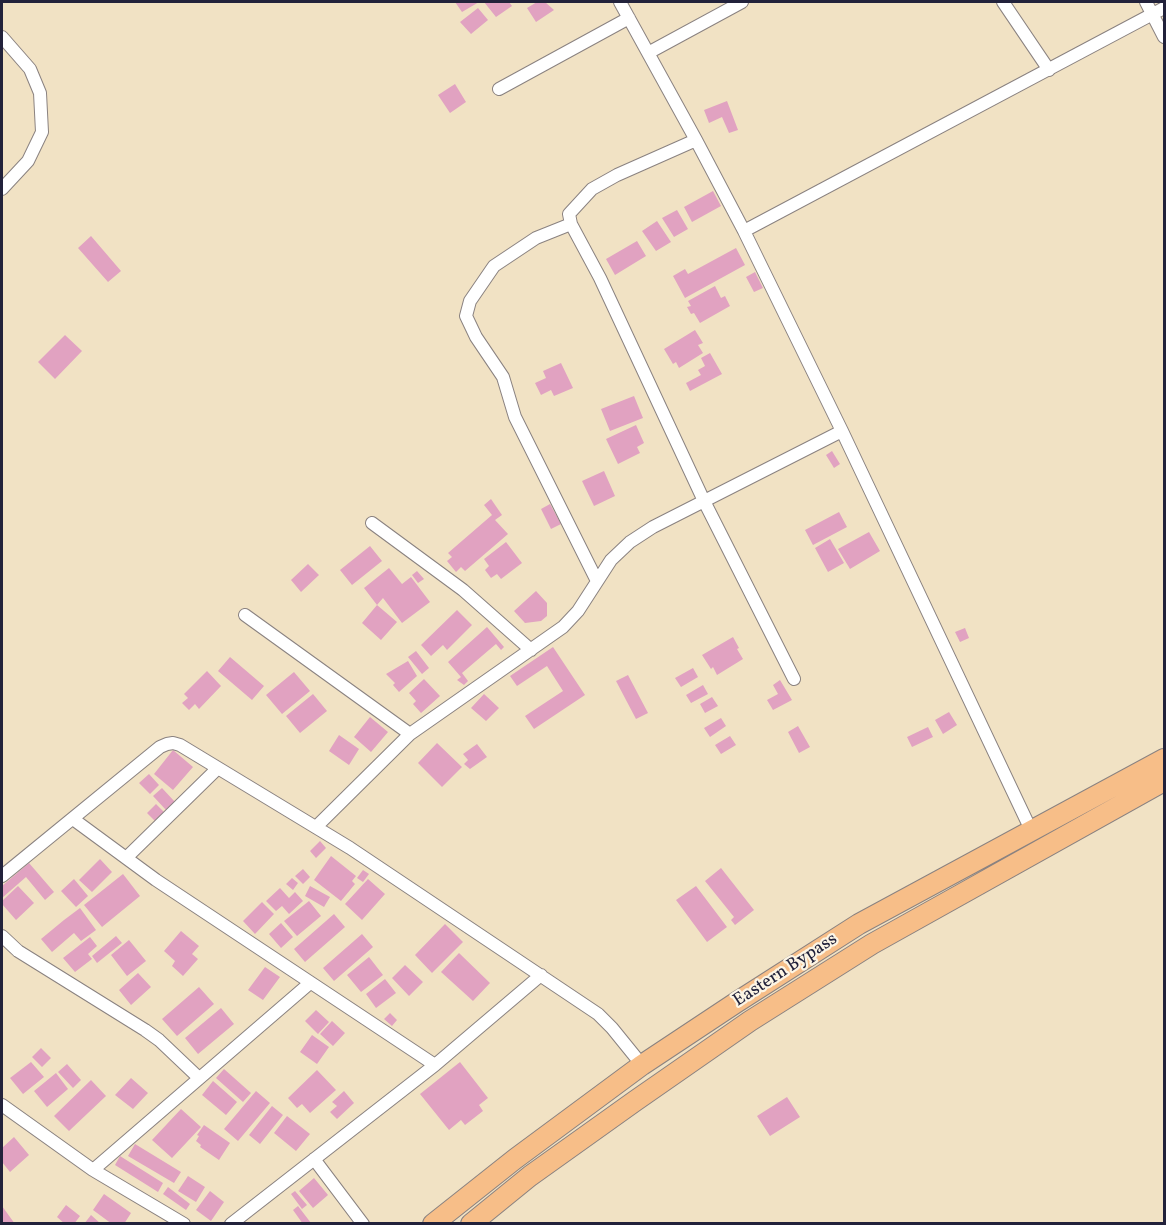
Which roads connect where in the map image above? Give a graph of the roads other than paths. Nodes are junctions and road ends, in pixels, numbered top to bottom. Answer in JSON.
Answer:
{"nodes":[{"id":1,"x":620,"y":2,"type":"edge"},
{"id":2,"x":742,"y":2,"type":"edge"},
{"id":3,"x":1003,"y":2,"type":"edge"},
{"id":4,"x":1146,"y":2,"type":"edge"},
{"id":5,"x":1159,"y":12,"type":"edge"},
{"id":6,"x":629,"y":18,"type":"junction"},
{"id":7,"x":2,"y":37,"type":"edge"},
{"id":8,"x":1164,"y":37,"type":"edge"},
{"id":9,"x":648,"y":53,"type":"junction"},
{"id":10,"x":1049,"y":70,"type":"junction"},
{"id":11,"x":499,"y":88,"type":"dead end"},
{"id":12,"x":696,"y":140,"type":"junction"},
{"id":13,"x":2,"y":189,"type":"edge"},
{"id":14,"x":572,"y":224,"type":"junction"},
{"id":15,"x":744,"y":231,"type":"junction"},
{"id":16,"x":842,"y":431,"type":"junction"},
{"id":17,"x":704,"y":501,"type":"junction"},
{"id":18,"x":372,"y":523,"type":"dead end"},
{"id":19,"x":597,"y":581,"type":"junction"},
{"id":20,"x":245,"y":615,"type":"dead end"},
{"id":21,"x":531,"y":650,"type":"junction"},
{"id":22,"x":794,"y":679,"type":"dead end"},
{"id":23,"x":410,"y":734,"type":"junction"},
{"id":24,"x":1164,"y":759,"type":"edge"},
{"id":25,"x":218,"y":768,"type":"junction"},
{"id":26,"x":1164,"y":781,"type":"edge"},
{"id":27,"x":73,"y":819,"type":"junction"},
{"id":28,"x":316,"y":827,"type":"junction"},
{"id":29,"x":1031,"y":830,"type":"junction"},
{"id":30,"x":126,"y":858,"type":"junction"},
{"id":31,"x":2,"y":876,"type":"edge"},
{"id":32,"x":2,"y":936,"type":"edge"},
{"id":33,"x":541,"y":975,"type":"junction"},
{"id":34,"x":310,"y":983,"type":"junction"},
{"id":35,"x":435,"y":1065,"type":"junction"},
{"id":36,"x":642,"y":1065,"type":"junction"},
{"id":37,"x":199,"y":1078,"type":"junction"},
{"id":38,"x":2,"y":1106,"type":"edge"},
{"id":39,"x":314,"y":1159,"type":"junction"},
{"id":40,"x":93,"y":1170,"type":"junction"},
{"id":41,"x":184,"y":1224,"type":"edge"},
{"id":42,"x":231,"y":1224,"type":"edge"},
{"id":43,"x":363,"y":1224,"type":"edge"},
{"id":44,"x":433,"y":1224,"type":"edge"},
{"id":45,"x":471,"y":1224,"type":"edge"}],
"edges":[{"from":1,"to":6,"type":"street"},
{"from":2,"to":9,"type":"street"},
{"from":3,"to":10,"type":"street"},
{"from":4,"to":5,"type":"street"},
{"from":5,"to":8,"type":"street"},
{"from":5,"to":10,"type":"street"},
{"from":6,"to":9,"type":"street"},
{"from":6,"to":11,"type":"street"},
{"from":7,"to":13,"type":"street"},
{"from":9,"to":12,"type":"street"},
{"from":10,"to":15,"type":"street"},
{"from":12,"to":14,"type":"street"},
{"from":12,"to":15,"type":"street"},
{"from":14,"to":17,"type":"street"},
{"from":14,"to":19,"type":"street"},
{"from":15,"to":16,"type":"street"},
{"from":16,"to":17,"type":"street"},
{"from":16,"to":29,"type":"street"},
{"from":17,"to":19,"type":"street"},
{"from":17,"to":22,"type":"street"},
{"from":18,"to":21,"type":"street"},
{"from":19,"to":21,"type":"street"},
{"from":20,"to":23,"type":"street"},
{"from":21,"to":23,"type":"street"},
{"from":23,"to":28,"type":"street"},
{"from":24,"to":29,"type":"main road","name":"Eastern Bypass"},
{"from":25,"to":27,"type":"street"},
{"from":25,"to":28,"type":"street"},
{"from":25,"to":30,"type":"street"},
{"from":26,"to":45,"type":"main road","name":"Eastern Bypass"},
{"from":27,"to":30,"type":"street"},
{"from":27,"to":31,"type":"street"},
{"from":28,"to":33,"type":"street"},
{"from":29,"to":36,"type":"main road","name":"Eastern Bypass"},
{"from":30,"to":34,"type":"street"},
{"from":32,"to":37,"type":"street"},
{"from":33,"to":35,"type":"street"},
{"from":33,"to":36,"type":"street"},
{"from":34,"to":35,"type":"street"},
{"from":34,"to":37,"type":"street"},
{"from":35,"to":39,"type":"street"},
{"from":36,"to":44,"type":"main road","name":"Eastern Bypass"},
{"from":37,"to":40,"type":"street"},
{"from":38,"to":40,"type":"street"},
{"from":39,"to":42,"type":"street"},
{"from":39,"to":43,"type":"street"},
{"from":40,"to":41,"type":"street"}]}
